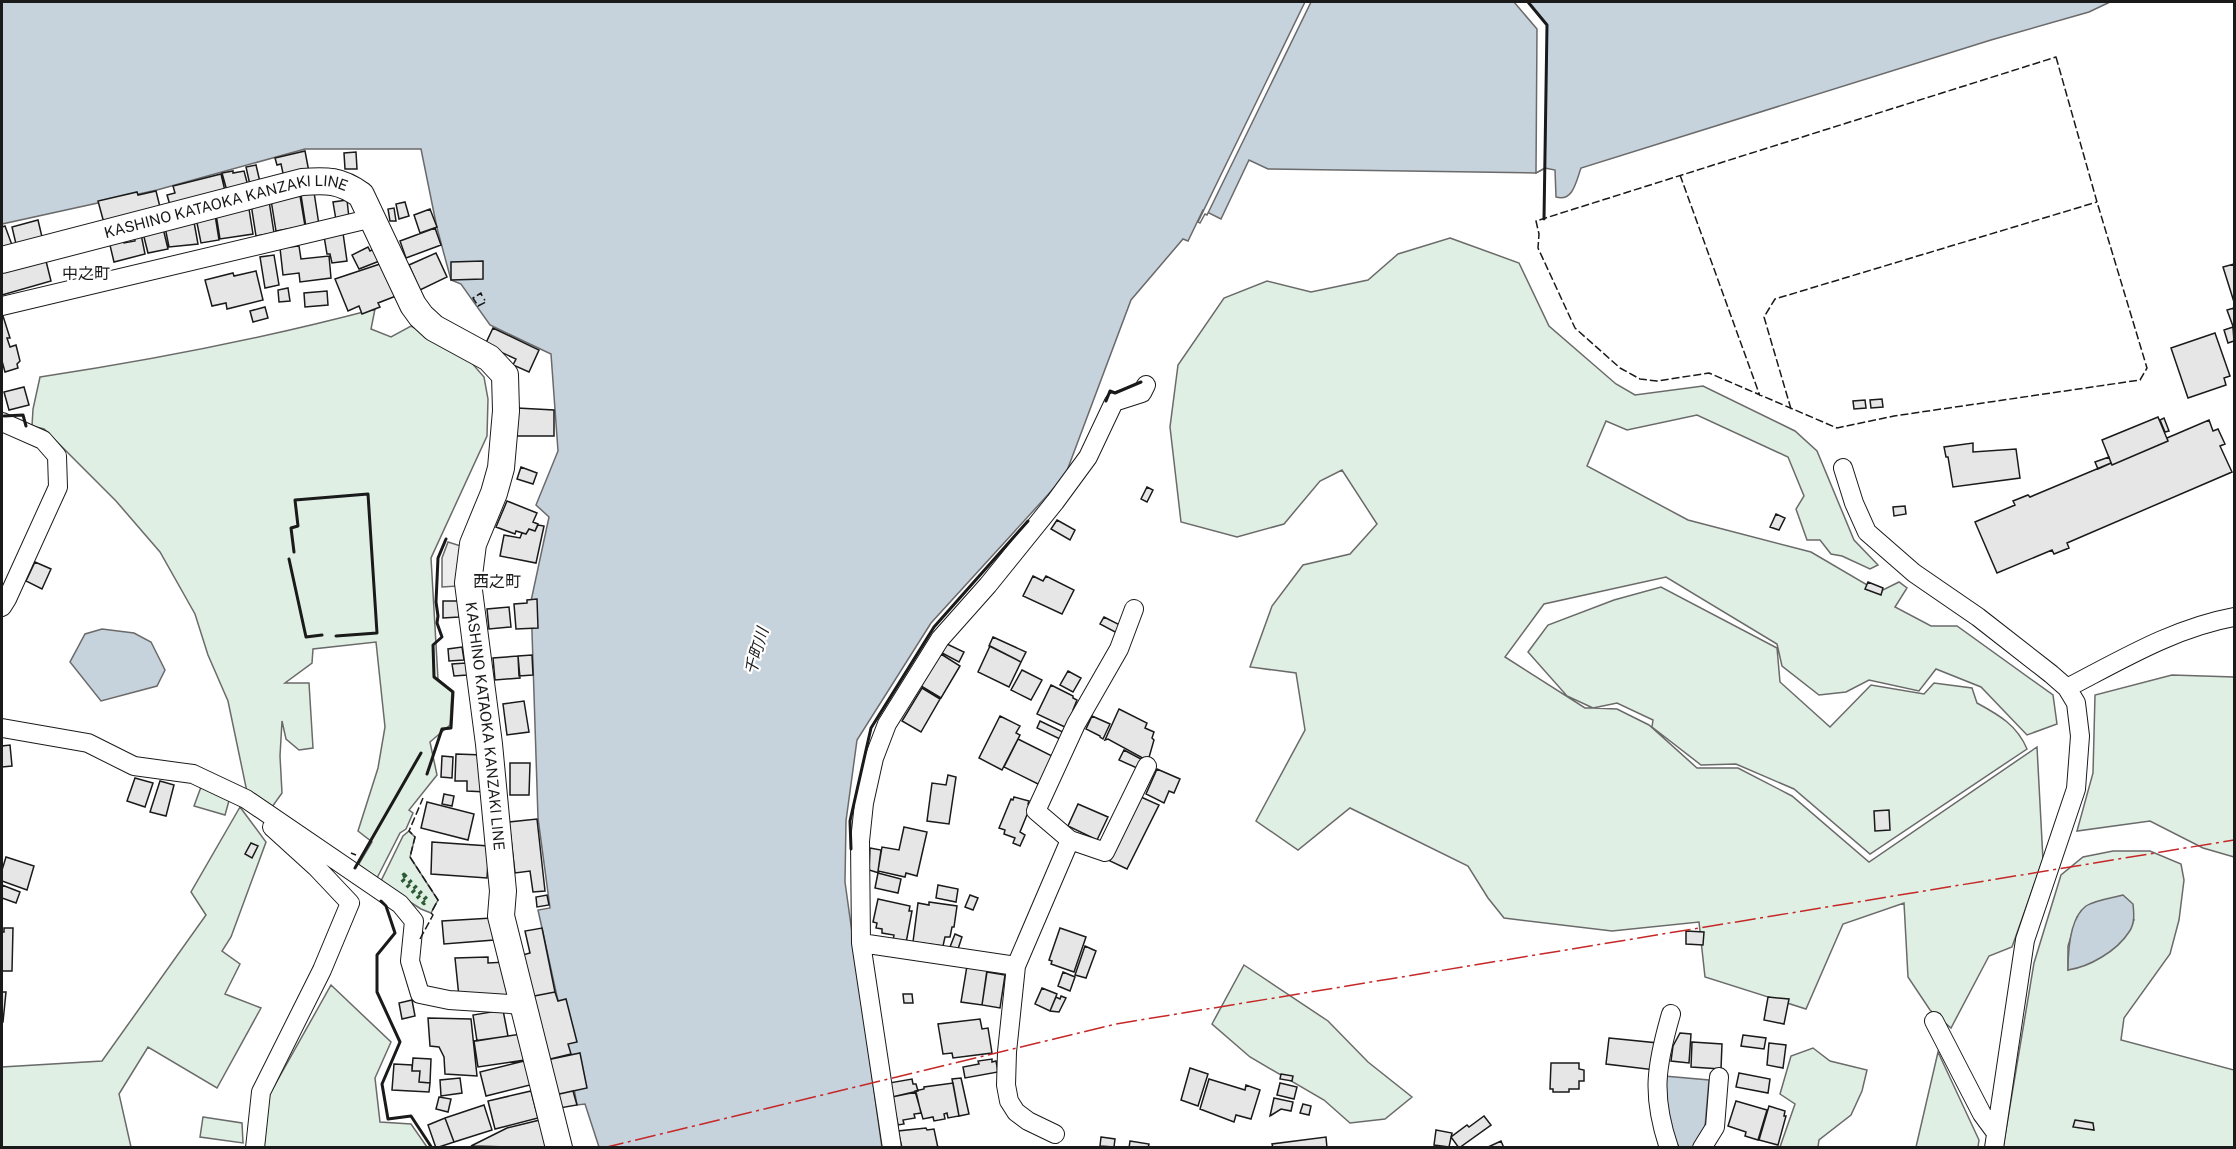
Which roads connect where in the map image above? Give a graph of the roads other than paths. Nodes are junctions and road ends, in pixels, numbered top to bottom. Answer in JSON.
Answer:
{"nodes":[{"id":1,"x":373,"y":218,"type":"junction"},
{"id":2,"x":2,"y":261,"type":"edge"},
{"id":3,"x":2,"y":306,"type":"edge"},
{"id":4,"x":1146,"y":385,"type":"dead end"},
{"id":5,"x":2,"y":422,"type":"edge"},
{"id":6,"x":1843,"y":468,"type":"dead end"},
{"id":7,"x":2,"y":607,"type":"edge"},
{"id":8,"x":1134,"y":609,"type":"dead end"},
{"id":9,"x":2235,"y":617,"type":"edge"},
{"id":10,"x":2067,"y":688,"type":"junction"},
{"id":11,"x":2,"y":728,"type":"edge"},
{"id":12,"x":1147,"y":766,"type":"dead end"},
{"id":13,"x":246,"y":799,"type":"junction"},
{"id":14,"x":1070,"y":840,"type":"junction"},
{"id":15,"x":861,"y":943,"type":"junction"},
{"id":16,"x":1016,"y":966,"type":"junction"},
{"id":17,"x":524,"y":1005,"type":"junction"},
{"id":18,"x":1671,"y":1014,"type":"dead end"},
{"id":19,"x":1934,"y":1021,"type":"dead end"},
{"id":20,"x":1719,"y":1077,"type":"dead end"},
{"id":21,"x":1055,"y":1134,"type":"dead end"},
{"id":22,"x":1995,"y":1140,"type":"edge"},
{"id":23,"x":255,"y":1148,"type":"edge"},
{"id":24,"x":559,"y":1148,"type":"edge"},
{"id":25,"x":892,"y":1148,"type":"edge"},
{"id":26,"x":1669,"y":1148,"type":"edge"},
{"id":27,"x":1702,"y":1148,"type":"edge"}],
"edges":[{"from":1,"to":2,"type":"main road","name":"KASHINO KATAOKA KANZAKI LINE"},
{"from":1,"to":3,"type":"street"},
{"from":1,"to":17,"type":"main road","name":"KASHINO KATAOKA KANZAKI LINE"},
{"from":4,"to":15,"type":"street"},
{"from":5,"to":7,"type":"street"},
{"from":6,"to":10,"type":"street"},
{"from":8,"to":14,"type":"street"},
{"from":9,"to":10,"type":"street"},
{"from":10,"to":22,"type":"street"},
{"from":11,"to":13,"type":"street"},
{"from":12,"to":14,"type":"street"},
{"from":13,"to":17,"type":"street"},
{"from":13,"to":23,"type":"street"},
{"from":14,"to":16,"type":"street"},
{"from":15,"to":16,"type":"street"},
{"from":15,"to":25,"type":"street"},
{"from":16,"to":21,"type":"street"},
{"from":17,"to":24,"type":"main road","name":"KASHINO KATAOKA KANZAKI LINE"},
{"from":18,"to":26,"type":"street"},
{"from":19,"to":22,"type":"street"},
{"from":20,"to":27,"type":"street"}]}
